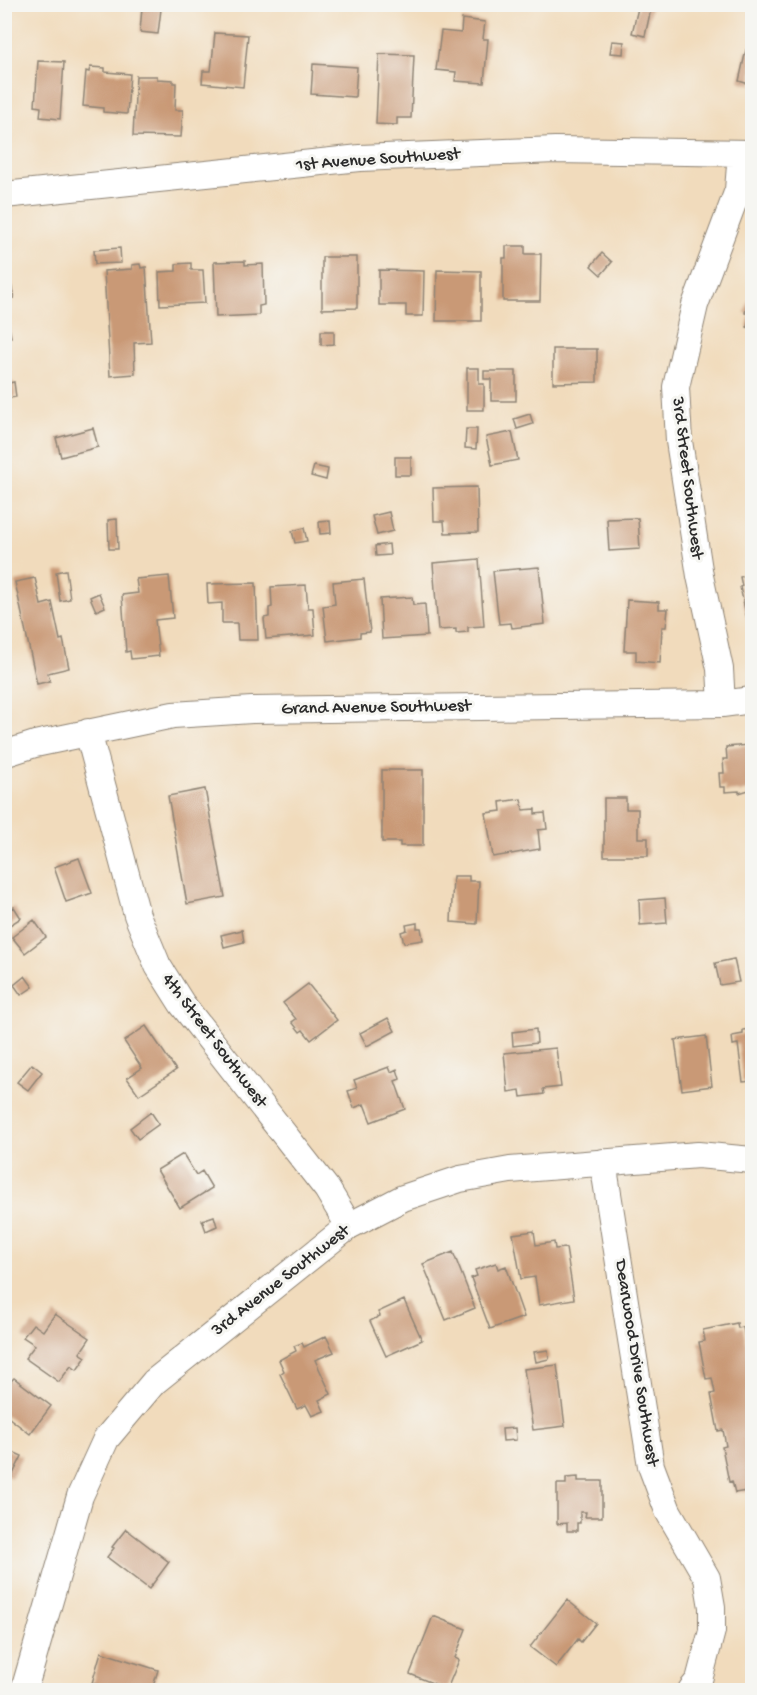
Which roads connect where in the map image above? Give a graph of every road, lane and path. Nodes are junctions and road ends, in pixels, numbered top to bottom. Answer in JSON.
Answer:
{"nodes":[{"id":1,"x":747,"y":153,"type":"edge"},
{"id":2,"x":4,"y":195,"type":"edge"},
{"id":3,"x":753,"y":700,"type":"edge"},
{"id":4,"x":722,"y":704,"type":"junction"},
{"id":5,"x":88,"y":732,"type":"junction"},
{"id":6,"x":4,"y":754,"type":"edge"},
{"id":7,"x":753,"y":1160,"type":"edge"},
{"id":8,"x":603,"y":1162,"type":"junction"},
{"id":9,"x":349,"y":1226,"type":"junction"},
{"id":10,"x":24,"y":1690,"type":"edge"},
{"id":11,"x":691,"y":1690,"type":"edge"}],
"edges":[{"from":1,"to":2,"type":"street","name":"1st Avenue Southwest"},
{"from":1,"to":4,"type":"street","name":"3rd Street Southwest"},
{"from":3,"to":4,"type":"street","name":"Grand Avenue Southwest"},
{"from":4,"to":5,"type":"street","name":"Grand Avenue Southwest"},
{"from":5,"to":6,"type":"street","name":"Grand Avenue Southwest"},
{"from":5,"to":9,"type":"street","name":"4th Street Southwest"},
{"from":7,"to":8,"type":"street","name":"3rd Avenue Southwest"},
{"from":8,"to":9,"type":"street","name":"3rd Avenue Southwest"},
{"from":8,"to":11,"type":"street","name":"Dearwood Drive Southwest"},
{"from":9,"to":10,"type":"street","name":"3rd Avenue Southwest"}]}
